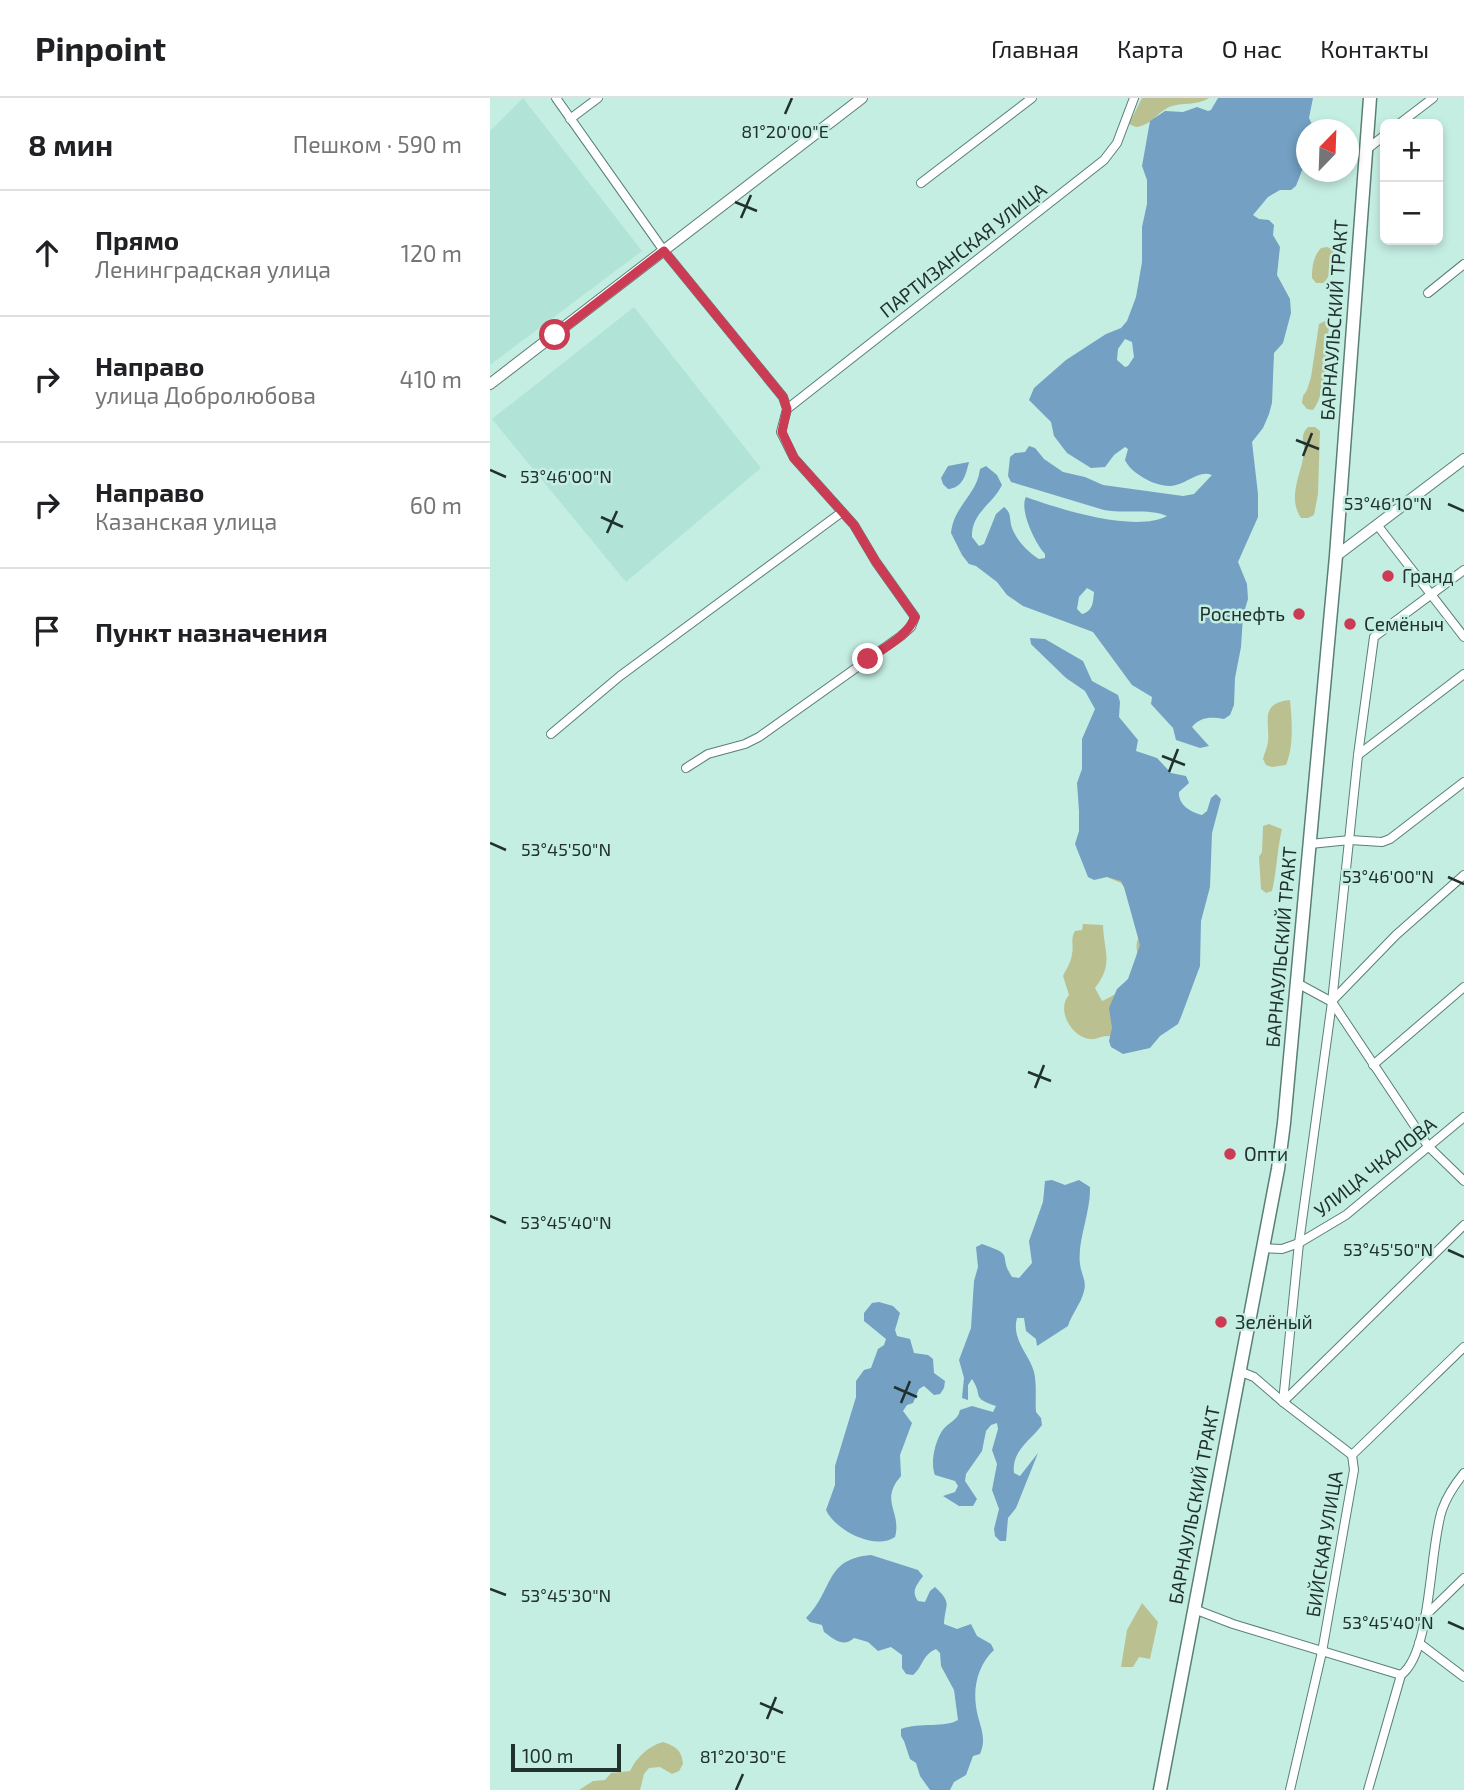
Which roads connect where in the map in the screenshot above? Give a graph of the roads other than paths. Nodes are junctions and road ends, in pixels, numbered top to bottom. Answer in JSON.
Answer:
{"nodes":[{"id":1,"x":556,"y":98,"type":"edge"},
{"id":2,"x":598,"y":98,"type":"edge"},
{"id":3,"x":862,"y":98,"type":"edge"},
{"id":4,"x":1032,"y":98,"type":"edge"},
{"id":5,"x":1134,"y":98,"type":"edge"},
{"id":6,"x":1370,"y":98,"type":"edge"},
{"id":7,"x":1433,"y":98,"type":"edge"},
{"id":8,"x":570,"y":119,"type":"junction"},
{"id":9,"x":1406,"y":119,"type":"edge"},
{"id":10,"x":1380,"y":139,"type":"edge"},
{"id":11,"x":1366,"y":150,"type":"junction"},
{"id":12,"x":921,"y":183,"type":"dead end"},
{"id":13,"x":664,"y":251,"type":"junction"},
{"id":14,"x":1464,"y":264,"type":"edge"},
{"id":15,"x":1428,"y":293,"type":"dead end"},
{"id":16,"x":490,"y":384,"type":"edge"},
{"id":17,"x":787,"y":409,"type":"junction"},
{"id":18,"x":1464,"y":459,"type":"edge"},
{"id":19,"x":842,"y":512,"type":"junction"},
{"id":20,"x":1378,"y":526,"type":"junction"},
{"id":21,"x":1336,"y":556,"type":"junction"},
{"id":22,"x":1464,"y":570,"type":"edge"},
{"id":23,"x":1431,"y":595,"type":"junction"},
{"id":24,"x":1464,"y":637,"type":"edge"},
{"id":25,"x":1464,"y":674,"type":"edge"},
{"id":26,"x":551,"y":734,"type":"dead end"},
{"id":27,"x":1358,"y":755,"type":"junction"},
{"id":28,"x":686,"y":768,"type":"dead end"},
{"id":29,"x":1464,"y":782,"type":"edge"},
{"id":30,"x":1350,"y":841,"type":"junction"},
{"id":31,"x":1310,"y":844,"type":"junction"},
{"id":32,"x":1464,"y":875,"type":"edge"},
{"id":33,"x":1297,"y":983,"type":"junction"},
{"id":34,"x":1464,"y":987,"type":"edge"},
{"id":35,"x":1332,"y":1002,"type":"junction"},
{"id":36,"x":1373,"y":1065,"type":"junction"},
{"id":37,"x":1464,"y":1117,"type":"edge"},
{"id":38,"x":1428,"y":1146,"type":"junction"},
{"id":39,"x":1464,"y":1181,"type":"edge"},
{"id":40,"x":1464,"y":1225,"type":"edge"},
{"id":41,"x":1299,"y":1243,"type":"junction"},
{"id":42,"x":1262,"y":1248,"type":"junction"},
{"id":43,"x":1464,"y":1347,"type":"edge"},
{"id":44,"x":1240,"y":1371,"type":"junction"},
{"id":45,"x":1283,"y":1402,"type":"junction"},
{"id":46,"x":1352,"y":1455,"type":"junction"},
{"id":47,"x":1464,"y":1473,"type":"edge"},
{"id":48,"x":1464,"y":1578,"type":"edge"},
{"id":49,"x":1194,"y":1609,"type":"junction"},
{"id":50,"x":1424,"y":1616,"type":"junction"},
{"id":51,"x":1419,"y":1643,"type":"junction"},
{"id":52,"x":1322,"y":1652,"type":"junction"},
{"id":53,"x":1401,"y":1675,"type":"junction"},
{"id":54,"x":1464,"y":1677,"type":"edge"},
{"id":55,"x":1160,"y":1790,"type":"edge"},
{"id":56,"x":1290,"y":1790,"type":"edge"},
{"id":57,"x":1368,"y":1790,"type":"edge"}],
"edges":[{"from":1,"to":8,"type":"street"},
{"from":2,"to":8,"type":"street"},
{"from":3,"to":13,"type":"street"},
{"from":4,"to":12,"type":"street"},
{"from":5,"to":17,"type":"street","name":"ПАРТИЗАНСКАЯ УЛИЦА"},
{"from":6,"to":11,"type":"main road","name":"БАРНАУЛЬСКИЙ ТРАКТ"},
{"from":7,"to":9,"type":"street"},
{"from":8,"to":13,"type":"street"},
{"from":10,"to":11,"type":"street"},
{"from":11,"to":21,"type":"main road","name":"БАРНАУЛЬСКИЙ ТРАКТ"},
{"from":13,"to":16,"type":"street"},
{"from":13,"to":17,"type":"street"},
{"from":14,"to":15,"type":"street"},
{"from":17,"to":19,"type":"street"},
{"from":18,"to":20,"type":"street"},
{"from":19,"to":26,"type":"street"},
{"from":19,"to":28,"type":"street"},
{"from":20,"to":21,"type":"street"},
{"from":20,"to":23,"type":"street"},
{"from":21,"to":31,"type":"main road","name":"БАРНАУЛЬСКИЙ ТРАКТ"},
{"from":22,"to":23,"type":"street"},
{"from":23,"to":24,"type":"street"},
{"from":23,"to":27,"type":"street"},
{"from":25,"to":27,"type":"street"},
{"from":27,"to":30,"type":"street"},
{"from":29,"to":30,"type":"street"},
{"from":30,"to":31,"type":"street"},
{"from":30,"to":35,"type":"street"},
{"from":31,"to":33,"type":"main road","name":"БАРНАУЛЬСКИЙ ТРАКТ"},
{"from":32,"to":35,"type":"street"},
{"from":33,"to":35,"type":"street"},
{"from":33,"to":42,"type":"main road","name":"БАРНАУЛЬСКИЙ ТРАКТ"},
{"from":34,"to":36,"type":"street"},
{"from":35,"to":36,"type":"street"},
{"from":35,"to":41,"type":"street"},
{"from":36,"to":38,"type":"street"},
{"from":37,"to":38,"type":"street","name":"УЛИЦА ЧКАЛОВА"},
{"from":38,"to":39,"type":"street"},
{"from":38,"to":41,"type":"street","name":"УЛИЦА ЧКАЛОВА"},
{"from":40,"to":45,"type":"street"},
{"from":41,"to":42,"type":"street","name":"УЛИЦА ЧКАЛОВА"},
{"from":41,"to":45,"type":"street"},
{"from":42,"to":44,"type":"main road","name":"БАРНАУЛЬСКИЙ ТРАКТ"},
{"from":43,"to":46,"type":"street","name":"БИЙСКАЯ УЛИЦА"},
{"from":44,"to":45,"type":"street"},
{"from":44,"to":49,"type":"main road","name":"БАРНАУЛЬСКИЙ ТРАКТ"},
{"from":45,"to":46,"type":"street"},
{"from":46,"to":52,"type":"street","name":"БИЙСКАЯ УЛИЦА"},
{"from":47,"to":50,"type":"street"},
{"from":48,"to":50,"type":"street"},
{"from":49,"to":52,"type":"street"},
{"from":49,"to":55,"type":"main road","name":"БАРНАУЛЬСКИЙ ТРАКТ"},
{"from":50,"to":51,"type":"street"},
{"from":51,"to":53,"type":"street"},
{"from":51,"to":54,"type":"street"},
{"from":52,"to":53,"type":"street"},
{"from":52,"to":56,"type":"street","name":"БИЙСКАЯ УЛИЦА"},
{"from":53,"to":57,"type":"street"}]}
